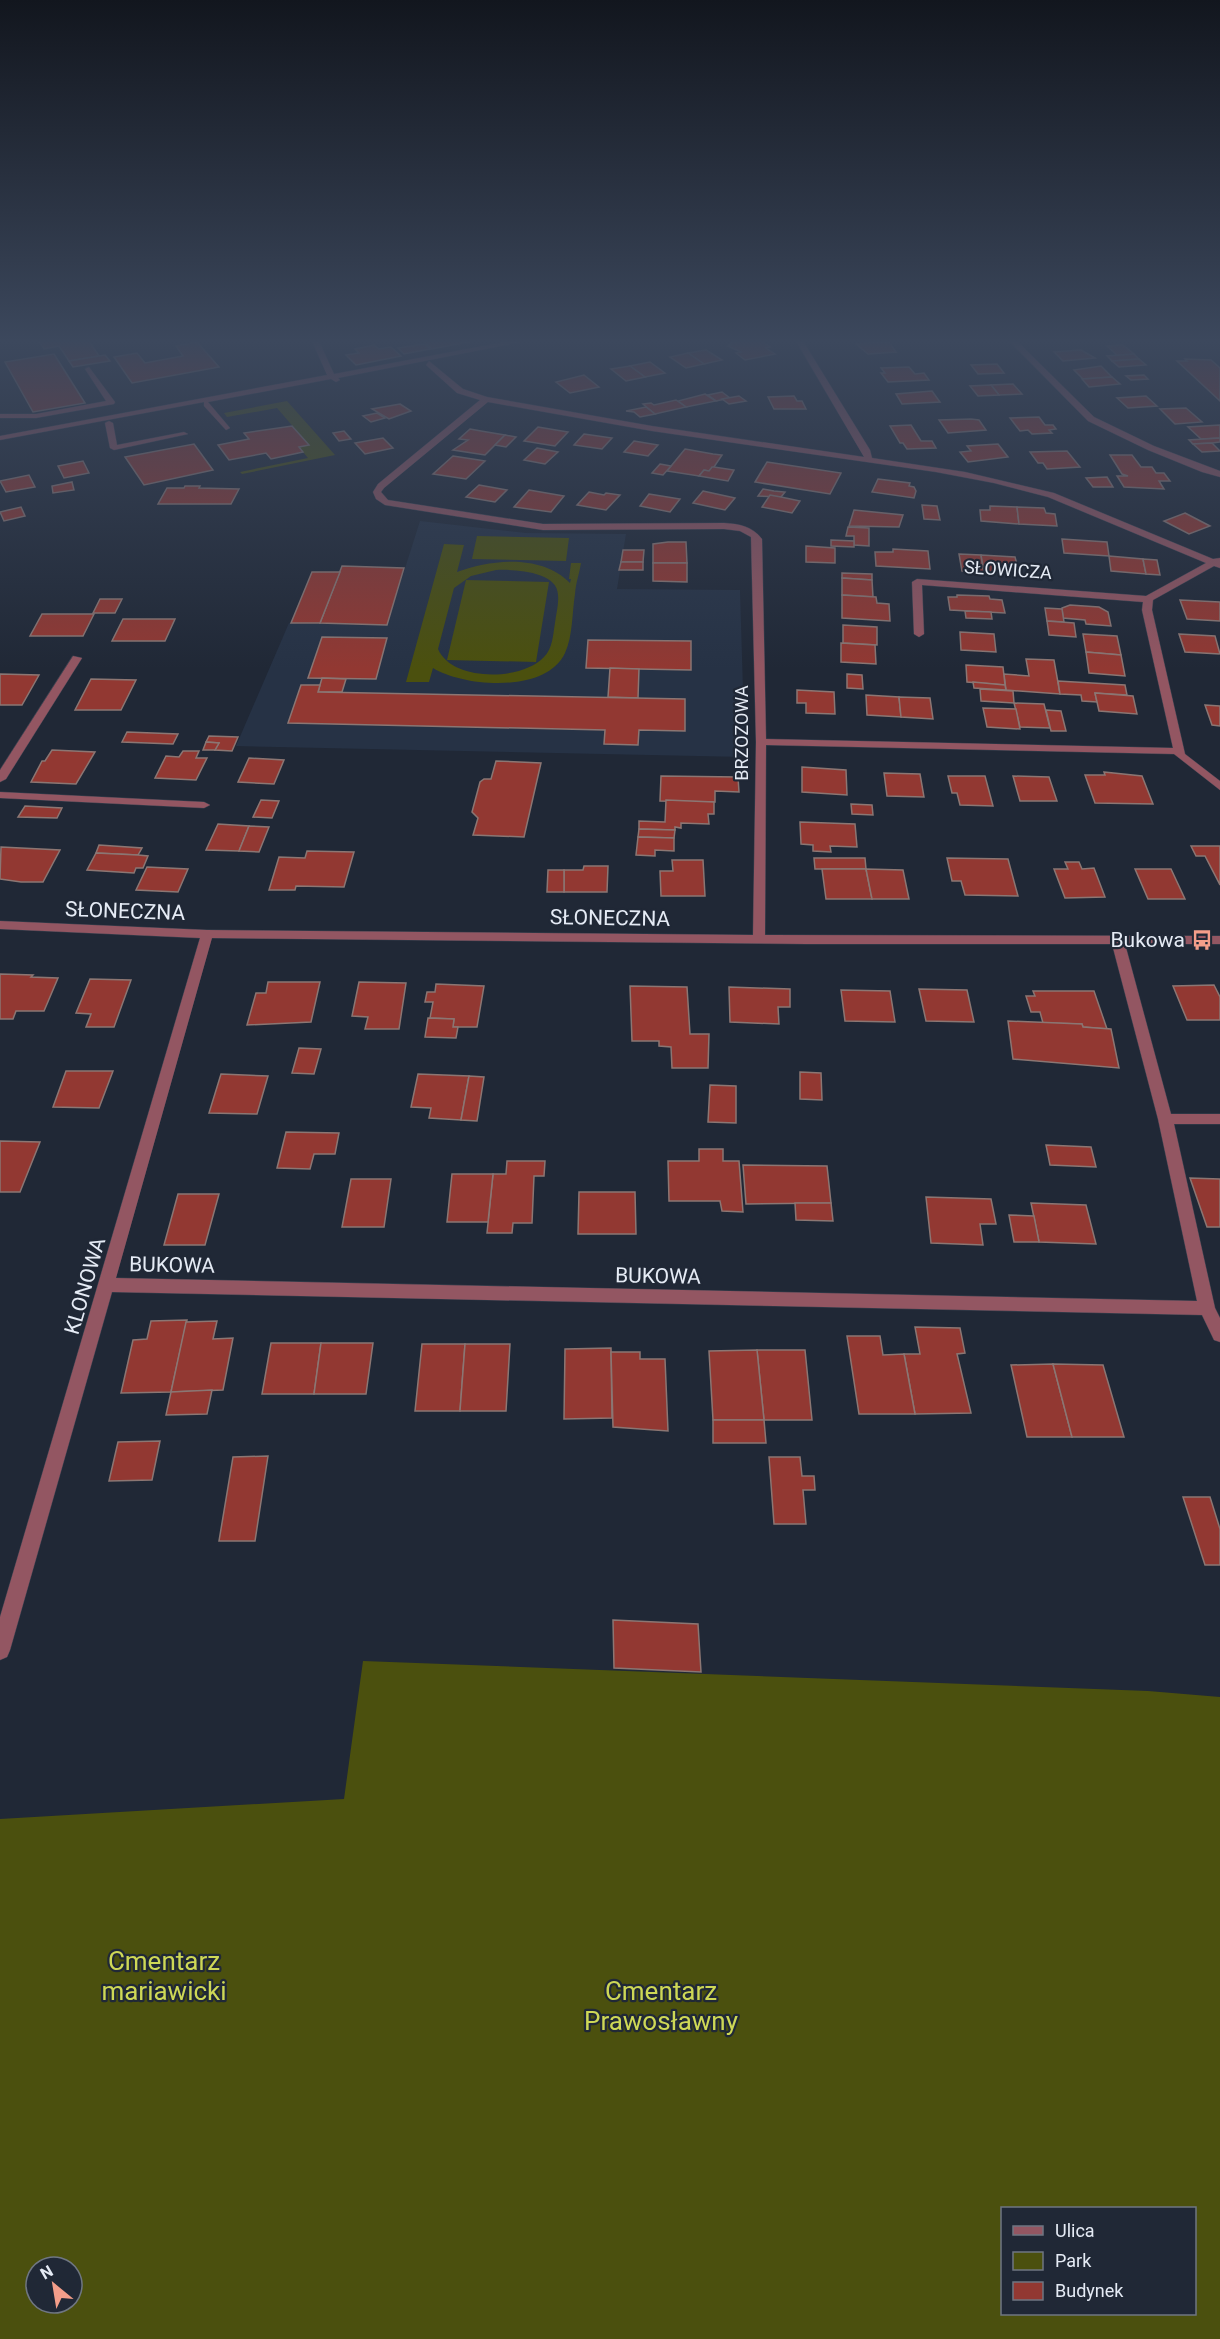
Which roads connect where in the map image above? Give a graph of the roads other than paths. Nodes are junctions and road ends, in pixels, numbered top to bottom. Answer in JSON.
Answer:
{"nodes":[{"id":1,"x":424,"y":450,"type":"edge"},
{"id":2,"x":800,"y":450,"type":"edge"},
{"id":3,"x":867,"y":450,"type":"edge"},
{"id":4,"x":1156,"y":450,"type":"edge"},
{"id":5,"x":869,"y":460,"type":"junction"},
{"id":6,"x":1220,"y":474,"type":"edge"},
{"id":7,"x":1218,"y":562,"type":"edge"},
{"id":8,"x":1148,"y":599,"type":"junction"},
{"id":9,"x":919,"y":634,"type":"dead end"},
{"id":10,"x":77,"y":658,"type":"dead end"},
{"id":11,"x":761,"y":742,"type":"junction"},
{"id":12,"x":1178,"y":751,"type":"junction"},
{"id":13,"x":0,"y":779,"type":"edge"},
{"id":14,"x":1220,"y":788,"type":"edge"},
{"id":15,"x":0,"y":795,"type":"edge"},
{"id":16,"x":204,"y":805,"type":"dead end"},
{"id":17,"x":0,"y":925,"type":"edge"},
{"id":18,"x":207,"y":934,"type":"junction"},
{"id":19,"x":759,"y":939,"type":"junction"},
{"id":20,"x":1220,"y":940,"type":"edge"},
{"id":21,"x":1118,"y":941,"type":"junction"},
{"id":22,"x":1166,"y":1119,"type":"junction"},
{"id":23,"x":1220,"y":1119,"type":"edge"},
{"id":24,"x":107,"y":1285,"type":"junction"},
{"id":25,"x":1207,"y":1308,"type":"junction"},
{"id":26,"x":1220,"y":1335,"type":"edge"},
{"id":27,"x":0,"y":1650,"type":"edge"}],
"edges":[{"from":1,"to":11,"type":"street","name":"BRZOZOWA"},
{"from":2,"to":5,"type":"street"},
{"from":3,"to":5,"type":"street"},
{"from":4,"to":6,"type":"street"},
{"from":5,"to":7,"type":"street"},
{"from":7,"to":8,"type":"street"},
{"from":8,"to":9,"type":"street","name":"SŁOWICZA"},
{"from":8,"to":12,"type":"street"},
{"from":10,"to":13,"type":"street"},
{"from":11,"to":12,"type":"street"},
{"from":11,"to":19,"type":"street","name":"BRZOZOWA"},
{"from":12,"to":14,"type":"street"},
{"from":15,"to":16,"type":"street"},
{"from":17,"to":18,"type":"street","name":"SŁONECZNA"},
{"from":18,"to":19,"type":"street","name":"SŁONECZNA"},
{"from":18,"to":24,"type":"street","name":"KLONOWA"},
{"from":19,"to":21,"type":"street","name":"SŁONECZNA"},
{"from":20,"to":21,"type":"street","name":"SŁONECZNA"},
{"from":21,"to":22,"type":"street"},
{"from":22,"to":23,"type":"street"},
{"from":22,"to":25,"type":"street"},
{"from":24,"to":25,"type":"street","name":"BUKOWA"},
{"from":24,"to":27,"type":"street","name":"KLONOWA"},
{"from":25,"to":26,"type":"street"}]}
